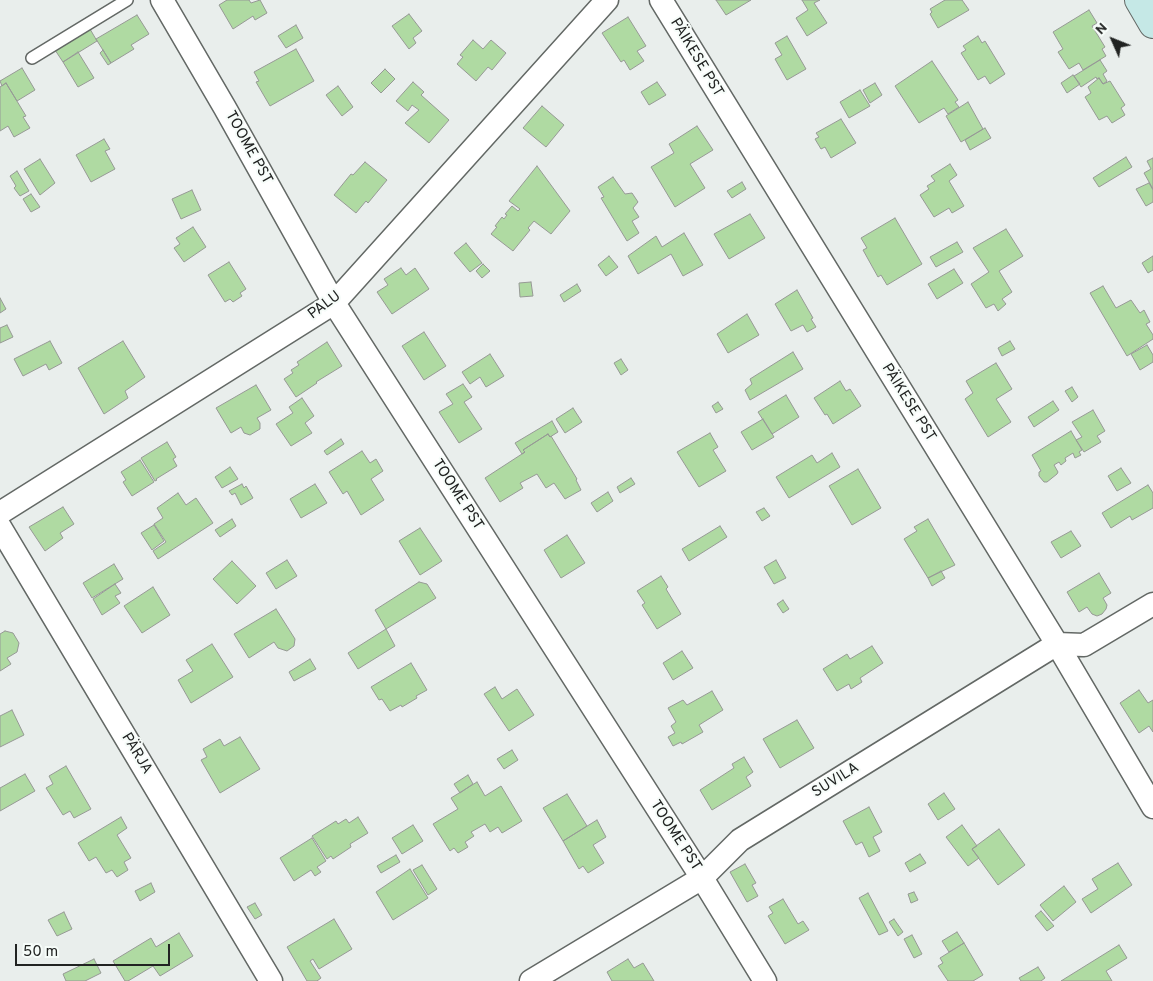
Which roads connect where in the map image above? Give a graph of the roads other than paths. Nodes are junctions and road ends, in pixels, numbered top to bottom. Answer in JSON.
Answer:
{"nodes":[{"id":1,"x":127,"y":0,"type":"edge"},
{"id":2,"x":162,"y":0,"type":"edge"},
{"id":3,"x":607,"y":0,"type":"edge"},
{"id":4,"x":661,"y":0,"type":"edge"},
{"id":5,"x":1139,"y":0,"type":"edge"},
{"id":6,"x":1153,"y":24,"type":"edge"},
{"id":7,"x":32,"y":58,"type":"dead end"},
{"id":8,"x":334,"y":303,"type":"junction"},
{"id":9,"x":0,"y":513,"type":"edge"},
{"id":10,"x":0,"y":528,"type":"edge"},
{"id":11,"x":1153,"y":604,"type":"edge"},
{"id":12,"x":1057,"y":644,"type":"junction"},
{"id":13,"x":1153,"y":807,"type":"edge"},
{"id":14,"x":702,"y":878,"type":"junction"},
{"id":15,"x":271,"y":981,"type":"edge"},
{"id":16,"x":531,"y":981,"type":"edge"},
{"id":17,"x":765,"y":981,"type":"edge"}],
"edges":[{"from":1,"to":7,"type":"lane"},
{"from":2,"to":8,"type":"street","name":"TOOME PST"},
{"from":3,"to":8,"type":"street","name":"PALU"},
{"from":4,"to":12,"type":"street","name":"PÄIKESE PST"},
{"from":5,"to":6,"type":"main road"},
{"from":8,"to":9,"type":"street","name":"PALU"},
{"from":8,"to":14,"type":"street","name":"TOOME PST"},
{"from":10,"to":15,"type":"street","name":"PÄRJA"},
{"from":11,"to":12,"type":"street"},
{"from":12,"to":13,"type":"street","name":"PÄIKESE PST"},
{"from":12,"to":14,"type":"street","name":"SUVILA"},
{"from":14,"to":16,"type":"street","name":"SUVILA"},
{"from":14,"to":17,"type":"street","name":"TOOME PST"}]}
